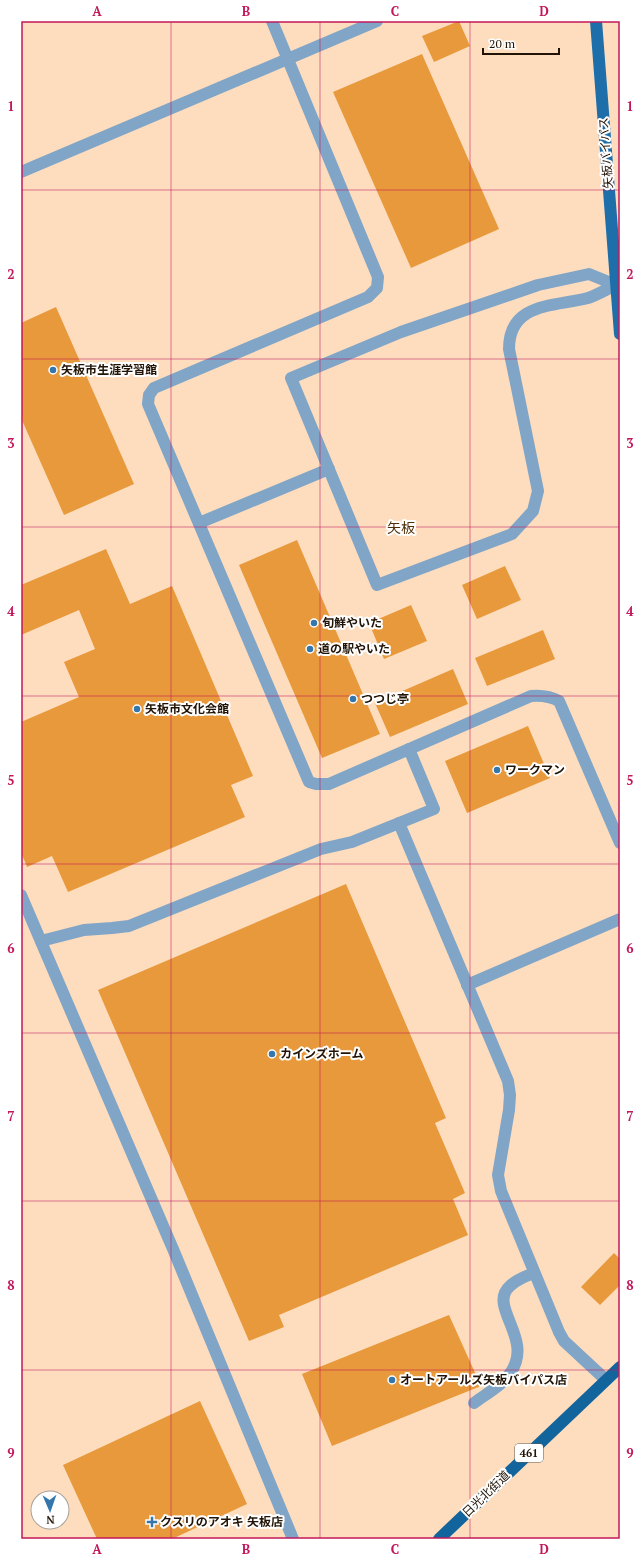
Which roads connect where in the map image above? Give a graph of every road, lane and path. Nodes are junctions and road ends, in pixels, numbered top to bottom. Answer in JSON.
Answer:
{"nodes":[{"id":1,"x":272,"y":21,"type":"edge"},
{"id":2,"x":377,"y":21,"type":"edge"},
{"id":3,"x":596,"y":21,"type":"edge"},
{"id":4,"x":288,"y":59,"type":"junction"},
{"id":5,"x":21,"y":172,"type":"edge"},
{"id":6,"x":616,"y":284,"type":"junction"},
{"id":7,"x":620,"y":334,"type":"edge"},
{"id":8,"x":329,"y":469,"type":"junction"},
{"id":9,"x":199,"y":523,"type":"junction"},
{"id":10,"x":409,"y":749,"type":"junction"},
{"id":11,"x":399,"y":823,"type":"junction"},
{"id":12,"x":620,"y":843,"type":"edge"},
{"id":13,"x":21,"y":895,"type":"edge"},
{"id":14,"x":620,"y":919,"type":"edge"},
{"id":15,"x":41,"y":941,"type":"junction"},
{"id":16,"x":468,"y":985,"type":"junction"},
{"id":17,"x":534,"y":1272,"type":"junction"},
{"id":18,"x":620,"y":1367,"type":"edge"},
{"id":19,"x":606,"y":1380,"type":"junction"},
{"id":20,"x":474,"y":1403,"type":"dead end"},
{"id":21,"x":293,"y":1539,"type":"edge"},
{"id":22,"x":439,"y":1539,"type":"edge"}],
"edges":[{"from":1,"to":4,"type":"street"},
{"from":2,"to":4,"type":"street"},
{"from":3,"to":6,"type":"main road","name":"矢板バイパス"},
{"from":4,"to":5,"type":"street"},
{"from":4,"to":9,"type":"street"},
{"from":6,"to":7,"type":"main road","name":"矢板バイパス"},
{"from":6,"to":8,"type":"street"},
{"from":6,"to":8,"type":"street"},
{"from":8,"to":9,"type":"street"},
{"from":9,"to":10,"type":"street"},
{"from":10,"to":11,"type":"street"},
{"from":10,"to":12,"type":"street"},
{"from":11,"to":15,"type":"street"},
{"from":11,"to":16,"type":"street"},
{"from":13,"to":15,"type":"street"},
{"from":14,"to":16,"type":"street"},
{"from":15,"to":21,"type":"street"},
{"from":16,"to":17,"type":"street"},
{"from":17,"to":19,"type":"street"},
{"from":17,"to":20,"type":"street"},
{"from":18,"to":19,"type":"highway","name":"日光北街道","number":"461"},
{"from":19,"to":22,"type":"highway","name":"日光北街道","number":"461"}]}
